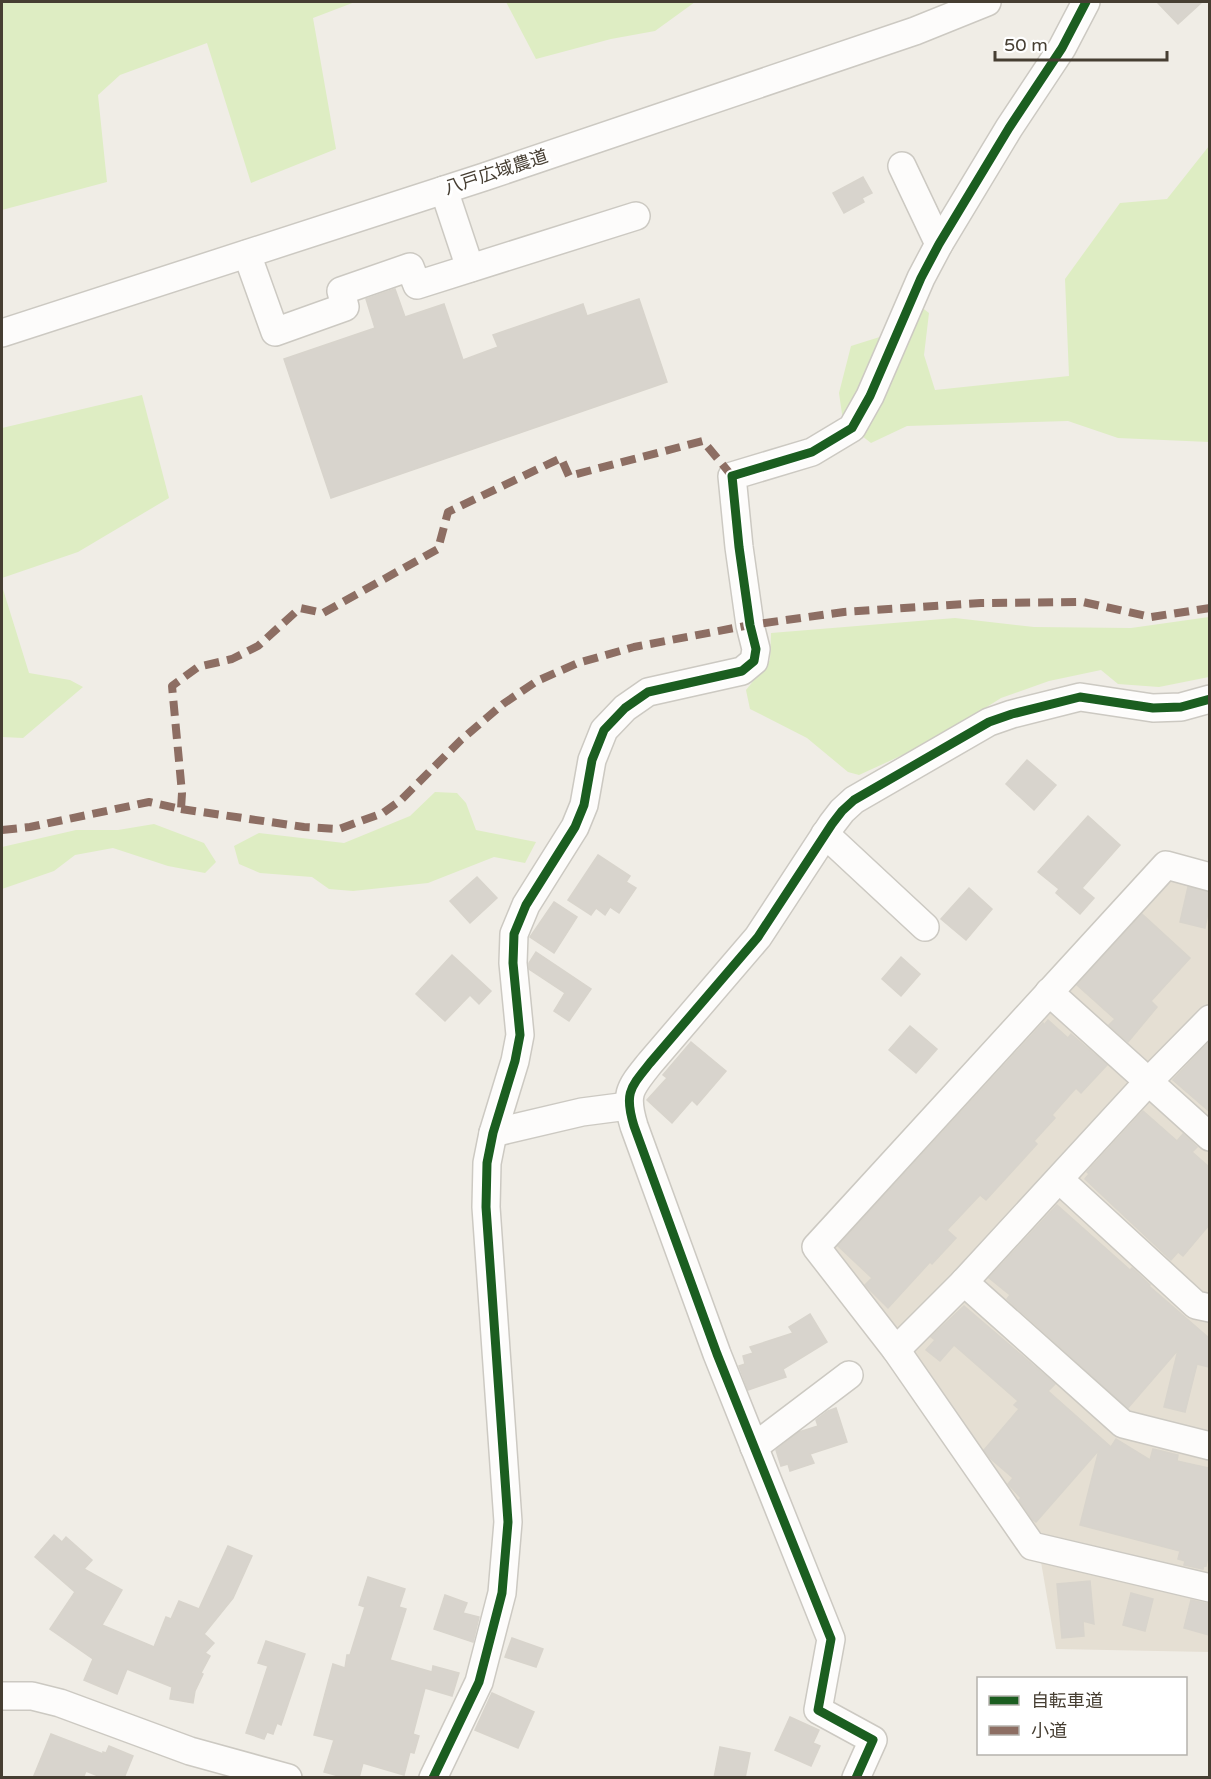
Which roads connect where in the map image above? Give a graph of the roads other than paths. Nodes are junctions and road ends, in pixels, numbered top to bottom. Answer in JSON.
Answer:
{"nodes":[{"id":1,"x":987,"y":2,"type":"edge"},
{"id":2,"x":1086,"y":2,"type":"edge"},
{"id":3,"x":902,"y":166,"type":"dead end"},
{"id":4,"x":444,"y":190,"type":"junction"},
{"id":5,"x":636,"y":216,"type":"dead end"},
{"id":6,"x":939,"y":244,"type":"junction"},
{"id":7,"x":247,"y":254,"type":"junction"},
{"id":8,"x":470,"y":268,"type":"junction"},
{"id":9,"x":2,"y":333,"type":"edge"},
{"id":10,"x":1209,"y":699,"type":"edge"},
{"id":11,"x":825,"y":834,"type":"junction"},
{"id":12,"x":1209,"y":877,"type":"edge"},
{"id":13,"x":925,"y":927,"type":"dead end"},
{"id":14,"x":1049,"y":992,"type":"junction"},
{"id":15,"x":1209,"y":1019,"type":"edge"},
{"id":16,"x":1148,"y":1082,"type":"junction"},
{"id":17,"x":628,"y":1106,"type":"junction"},
{"id":18,"x":493,"y":1133,"type":"junction"},
{"id":19,"x":1209,"y":1137,"type":"edge"},
{"id":20,"x":1059,"y":1180,"type":"junction"},
{"id":21,"x":964,"y":1282,"type":"junction"},
{"id":22,"x":1209,"y":1308,"type":"edge"},
{"id":23,"x":896,"y":1350,"type":"junction"},
{"id":24,"x":849,"y":1375,"type":"dead end"},
{"id":25,"x":1209,"y":1446,"type":"edge"},
{"id":26,"x":754,"y":1447,"type":"junction"},
{"id":27,"x":1209,"y":1587,"type":"edge"},
{"id":28,"x":2,"y":1696,"type":"edge"},
{"id":29,"x":288,"y":1778,"type":"edge"},
{"id":30,"x":433,"y":1778,"type":"edge"},
{"id":31,"x":856,"y":1778,"type":"edge"}],
"edges":[{"from":1,"to":4,"type":"street","name":"八戸広域農道"},
{"from":2,"to":6,"type":"street"},
{"from":3,"to":6,"type":"street"},
{"from":4,"to":7,"type":"street","name":"八戸広域農道"},
{"from":4,"to":8,"type":"street"},
{"from":5,"to":8,"type":"street"},
{"from":6,"to":18,"type":"street"},
{"from":7,"to":8,"type":"street"},
{"from":7,"to":9,"type":"street","name":"八戸広域農道"},
{"from":10,"to":11,"type":"street"},
{"from":11,"to":13,"type":"street"},
{"from":11,"to":17,"type":"street"},
{"from":12,"to":14,"type":"street"},
{"from":14,"to":16,"type":"street"},
{"from":14,"to":23,"type":"street"},
{"from":15,"to":16,"type":"street"},
{"from":16,"to":19,"type":"street"},
{"from":16,"to":20,"type":"street"},
{"from":17,"to":18,"type":"street"},
{"from":17,"to":26,"type":"street"},
{"from":18,"to":30,"type":"street"},
{"from":20,"to":21,"type":"street"},
{"from":20,"to":22,"type":"street"},
{"from":21,"to":23,"type":"street"},
{"from":21,"to":25,"type":"street"},
{"from":23,"to":27,"type":"street"},
{"from":24,"to":26,"type":"street"},
{"from":26,"to":31,"type":"street"},
{"from":28,"to":29,"type":"street"}]}
